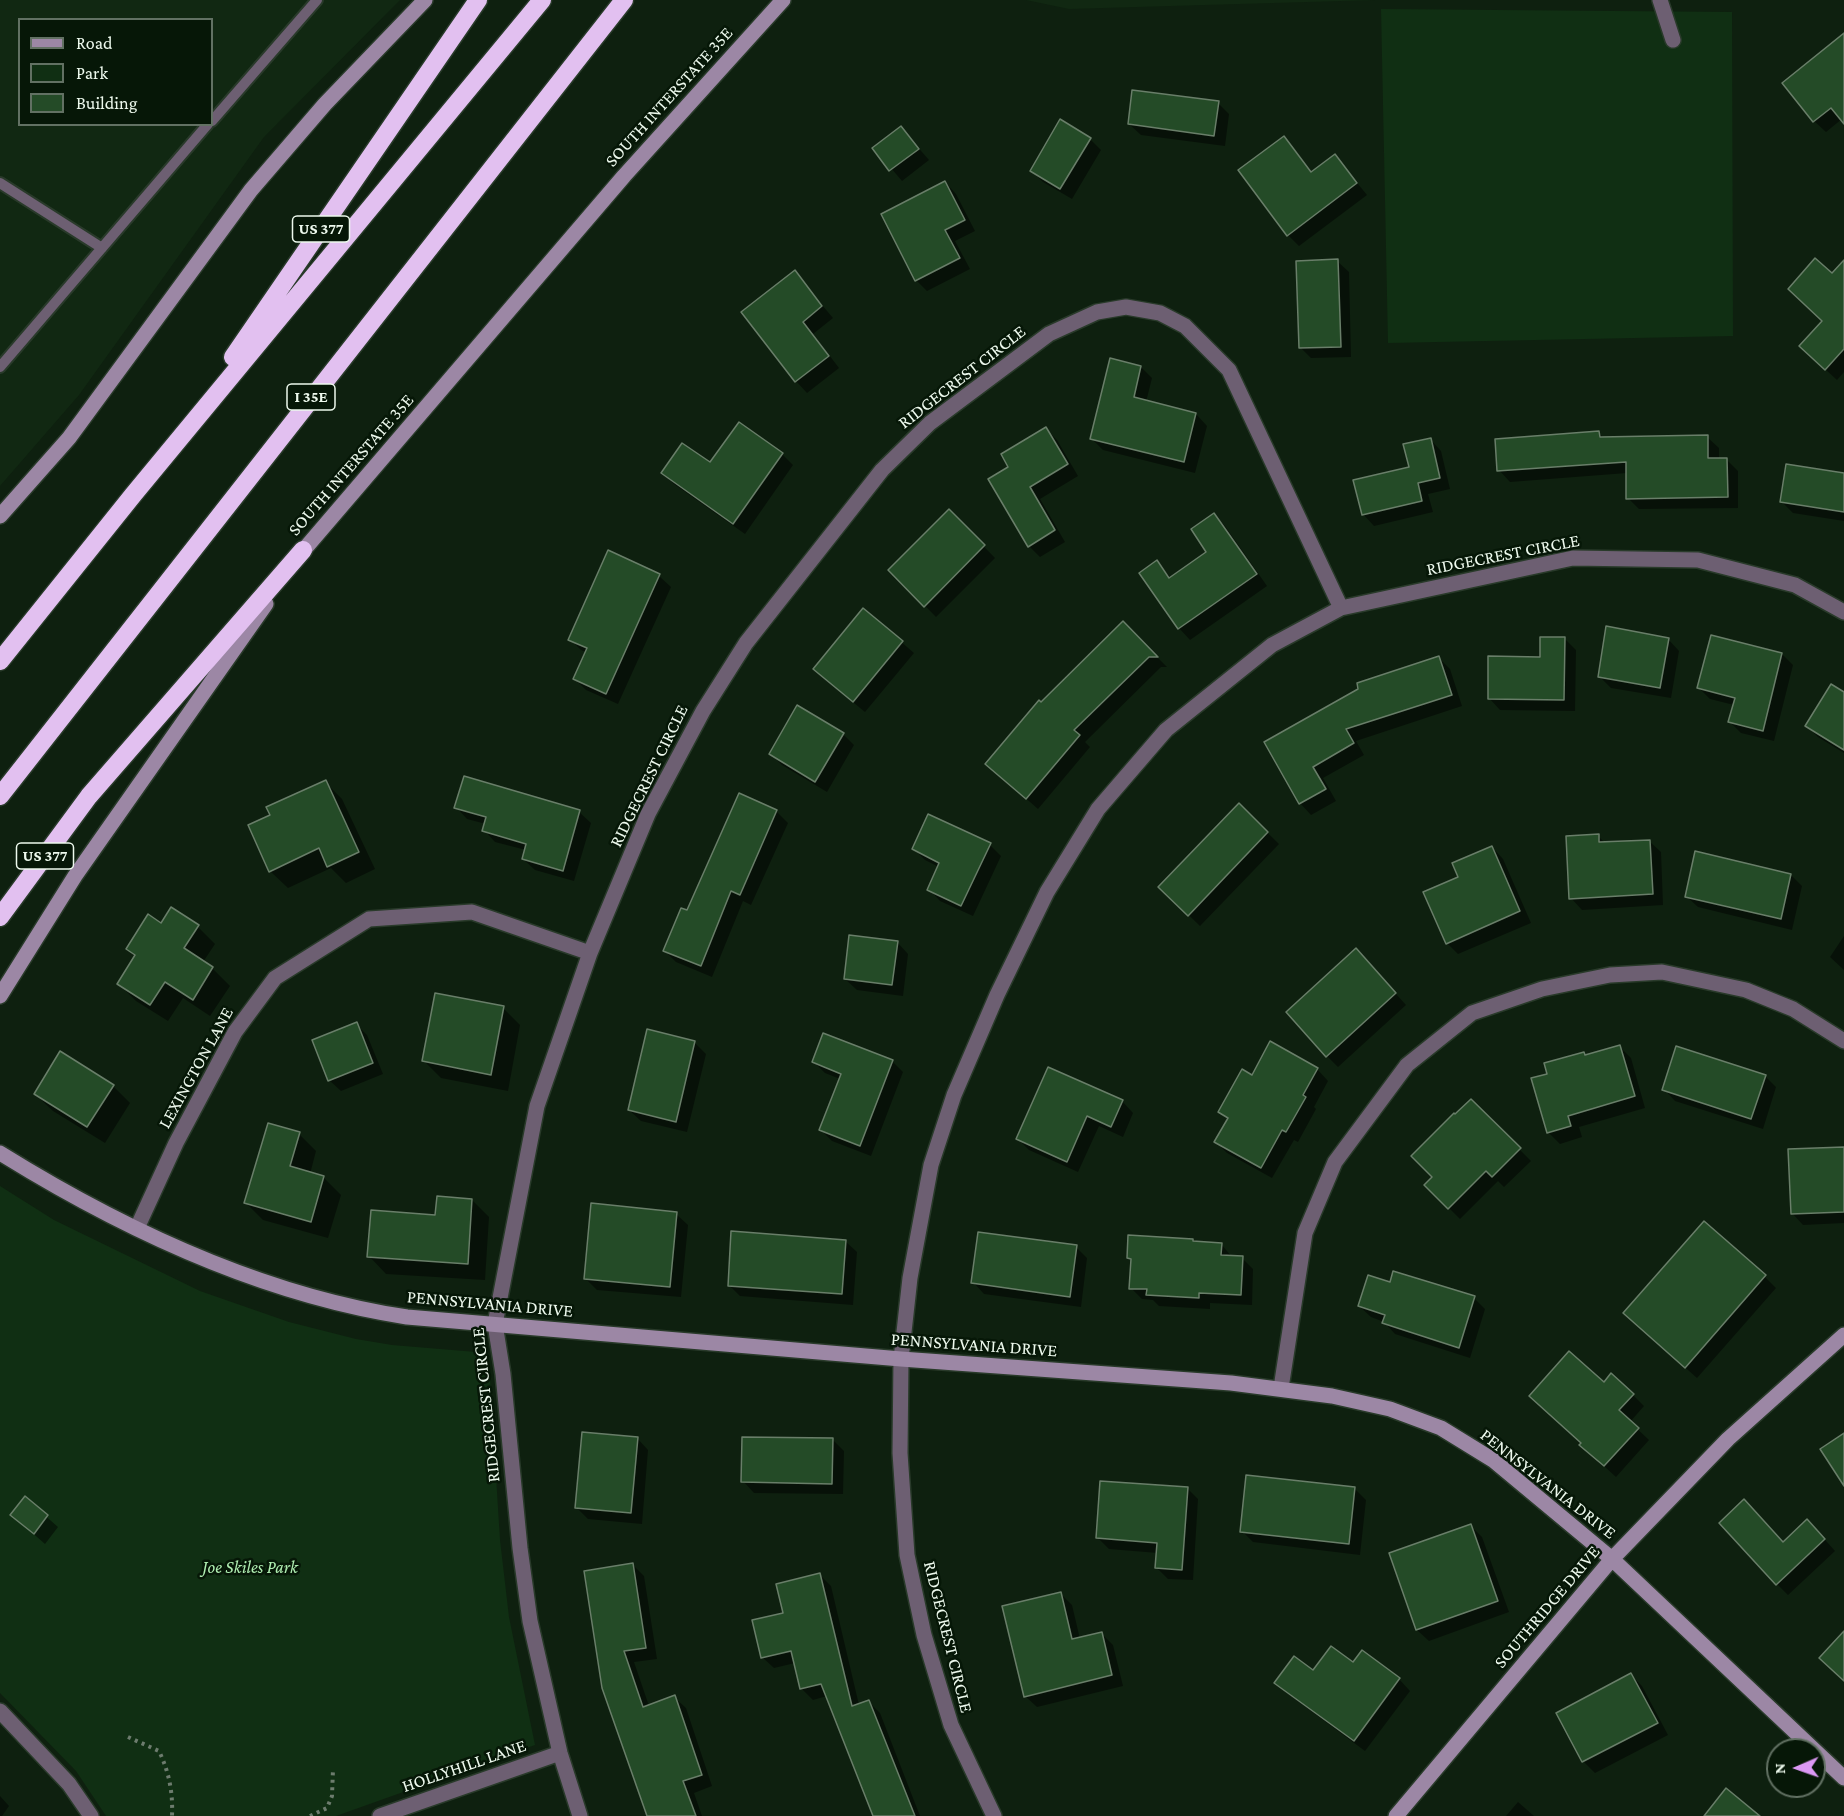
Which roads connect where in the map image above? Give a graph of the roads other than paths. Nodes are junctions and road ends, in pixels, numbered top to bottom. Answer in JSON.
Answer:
{"nodes":[{"id":1,"x":317,"y":0,"type":"edge"},
{"id":2,"x":425,"y":0,"type":"edge"},
{"id":3,"x":478,"y":0,"type":"edge"},
{"id":4,"x":542,"y":0,"type":"edge"},
{"id":5,"x":624,"y":0,"type":"edge"},
{"id":6,"x":783,"y":0,"type":"edge"},
{"id":7,"x":1660,"y":0,"type":"edge"},
{"id":8,"x":1672,"y":40,"type":"dead end"},
{"id":9,"x":213,"y":120,"type":"edge"},
{"id":10,"x":206,"y":126,"type":"edge"},
{"id":11,"x":0,"y":183,"type":"edge"},
{"id":12,"x":102,"y":248,"type":"junction"},
{"id":13,"x":0,"y":367,"type":"edge"},
{"id":14,"x":169,"y":451,"type":"junction"},
{"id":15,"x":0,"y":516,"type":"edge"},
{"id":16,"x":303,"y":550,"type":"junction"},
{"id":17,"x":1341,"y":608,"type":"junction"},
{"id":18,"x":1844,"y":612,"type":"edge"},
{"id":19,"x":0,"y":661,"type":"edge"},
{"id":20,"x":0,"y":796,"type":"edge"},
{"id":21,"x":0,"y":916,"type":"edge"},
{"id":22,"x":590,"y":953,"type":"junction"},
{"id":23,"x":0,"y":996,"type":"edge"},
{"id":24,"x":1844,"y":1041,"type":"edge"},
{"id":25,"x":0,"y":1153,"type":"edge"},
{"id":26,"x":137,"y":1228,"type":"junction"},
{"id":27,"x":495,"y":1324,"type":"junction"},
{"id":28,"x":1844,"y":1335,"type":"edge"},
{"id":29,"x":900,"y":1359,"type":"junction"},
{"id":30,"x":1281,"y":1388,"type":"junction"},
{"id":31,"x":1612,"y":1559,"type":"junction"},
{"id":32,"x":0,"y":1711,"type":"edge"},
{"id":33,"x":560,"y":1753,"type":"junction"},
{"id":34,"x":1844,"y":1778,"type":"edge"},
{"id":35,"x":91,"y":1816,"type":"edge"},
{"id":36,"x":380,"y":1816,"type":"edge"},
{"id":37,"x":580,"y":1816,"type":"edge"},
{"id":38,"x":994,"y":1816,"type":"edge"},
{"id":39,"x":1395,"y":1816,"type":"edge"}],
"edges":[{"from":1,"to":9,"type":"lane"},
{"from":2,"to":15,"type":"street"},
{"from":3,"to":14,"type":"highway","number":"US 377"},
{"from":4,"to":14,"type":"highway"},
{"from":5,"to":20,"type":"highway","number":"I 35E"},
{"from":6,"to":16,"type":"street","name":"SOUTH INTERSTATE 35E","number":"US 377"},
{"from":7,"to":8,"type":"street"},
{"from":10,"to":12,"type":"lane"},
{"from":11,"to":12,"type":"lane"},
{"from":12,"to":13,"type":"lane"},
{"from":14,"to":19,"type":"highway"},
{"from":16,"to":21,"type":"highway","number":"US 377"},
{"from":16,"to":23,"type":"street","name":"SOUTH INTERSTATE 35E"},
{"from":17,"to":18,"type":"street","name":"RIDGECREST CIRCLE"},
{"from":17,"to":22,"type":"street","name":"RIDGECREST CIRCLE"},
{"from":17,"to":29,"type":"street","name":"RIDGECREST CIRCLE"},
{"from":22,"to":26,"type":"street","name":"LEXINGTON LANE"},
{"from":22,"to":27,"type":"street","name":"RIDGECREST CIRCLE"},
{"from":24,"to":30,"type":"street"},
{"from":25,"to":26,"type":"street","name":"PENNSYLVANIA DRIVE"},
{"from":26,"to":27,"type":"street","name":"PENNSYLVANIA DRIVE"},
{"from":27,"to":29,"type":"street","name":"PENNSYLVANIA DRIVE"},
{"from":27,"to":33,"type":"street","name":"RIDGECREST CIRCLE"},
{"from":28,"to":31,"type":"street","name":"SOUTHRIDGE DRIVE"},
{"from":29,"to":30,"type":"street","name":"PENNSYLVANIA DRIVE"},
{"from":29,"to":38,"type":"street","name":"RIDGECREST CIRCLE"},
{"from":30,"to":31,"type":"street","name":"PENNSYLVANIA DRIVE"},
{"from":31,"to":34,"type":"street","name":"PENNSYLVANIA DRIVE"},
{"from":31,"to":39,"type":"street","name":"SOUTHRIDGE DRIVE"},
{"from":32,"to":35,"type":"street"},
{"from":33,"to":36,"type":"street","name":"HOLLYHILL LANE"},
{"from":33,"to":37,"type":"street","name":"RIDGECREST CIRCLE"}]}
